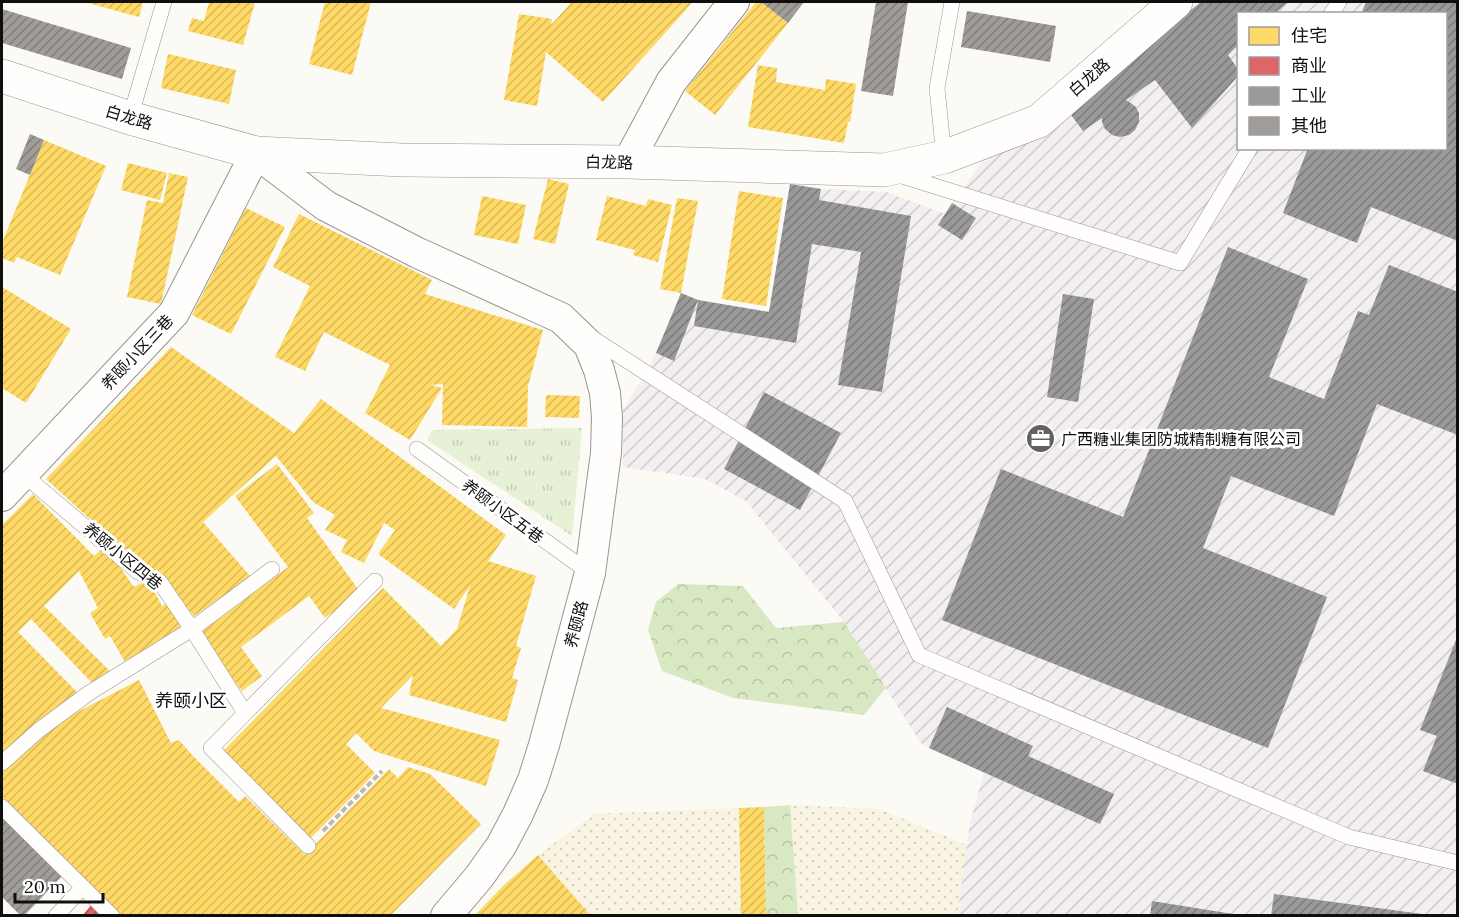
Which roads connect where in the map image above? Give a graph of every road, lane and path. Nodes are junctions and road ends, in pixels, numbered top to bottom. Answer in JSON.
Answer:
{"nodes":[{"id":1,"x":164,"y":2,"type":"edge"},
{"id":2,"x":734,"y":2,"type":"edge"},
{"id":3,"x":952,"y":2,"type":"edge"},
{"id":4,"x":1176,"y":2,"type":"edge"},
{"id":5,"x":2,"y":76,"type":"edge"},
{"id":6,"x":130,"y":118,"type":"junction"},
{"id":7,"x":1249,"y":150,"type":"edge"},
{"id":8,"x":256,"y":153,"type":"junction"},
{"id":9,"x":944,"y":157,"type":"junction"},
{"id":10,"x":628,"y":162,"type":"junction"},
{"id":11,"x":884,"y":170,"type":"junction"},
{"id":12,"x":561,"y":318,"type":"junction"},
{"id":13,"x":417,"y":449,"type":"dead end"},
{"id":14,"x":23,"y":474,"type":"junction"},
{"id":15,"x":2,"y":496,"type":"edge"},
{"id":16,"x":272,"y":569,"type":"dead end"},
{"id":17,"x":590,"y":573,"type":"junction"},
{"id":18,"x":375,"y":581,"type":"dead end"},
{"id":19,"x":192,"y":629,"type":"junction"},
{"id":20,"x":245,"y":713,"type":"junction"},
{"id":21,"x":2,"y":763,"type":"edge"},
{"id":22,"x":382,"y":771,"type":"dead end"},
{"id":23,"x":2,"y":807,"type":"edge"},
{"id":24,"x":308,"y":846,"type":"joint"},
{"id":25,"x":1458,"y":863,"type":"edge"},
{"id":26,"x":83,"y":887,"type":"junction"},
{"id":27,"x":56,"y":915,"type":"edge"},
{"id":28,"x":112,"y":915,"type":"edge"},
{"id":29,"x":446,"y":915,"type":"edge"}],
"edges":[{"from":1,"to":6,"type":"lane"},
{"from":2,"to":10,"type":"street"},
{"from":3,"to":9,"type":"lane"},
{"from":4,"to":9,"type":"street","name":"白龙路"},
{"from":5,"to":6,"type":"street","name":"白龙路"},
{"from":6,"to":8,"type":"street","name":"白龙路"},
{"from":7,"to":11,"type":"lane"},
{"from":8,"to":10,"type":"street","name":"白龙路"},
{"from":8,"to":12,"type":"street","name":"养颐路"},
{"from":8,"to":14,"type":"street","name":"养颐小区三巷"},
{"from":9,"to":11,"type":"street","name":"白龙路"},
{"from":10,"to":11,"type":"street","name":"白龙路"},
{"from":12,"to":17,"type":"street","name":"养颐路"},
{"from":12,"to":25,"type":"lane"},
{"from":13,"to":17,"type":"lane","name":"养颐小区五巷"},
{"from":14,"to":15,"type":"street","name":"养颐小区三巷"},
{"from":14,"to":19,"type":"lane","name":"养颐小区四巷"},
{"from":16,"to":19,"type":"lane"},
{"from":17,"to":29,"type":"street","name":"养颐路"},
{"from":18,"to":20,"type":"lane"},
{"from":19,"to":20,"type":"lane","name":"养颐小区四巷"},
{"from":19,"to":21,"type":"lane"},
{"from":20,"to":24,"type":"lane"},
{"from":22,"to":24,"type":"path"},
{"from":23,"to":26,"type":"lane"},
{"from":26,"to":27,"type":"lane"},
{"from":26,"to":28,"type":"lane"}]}
